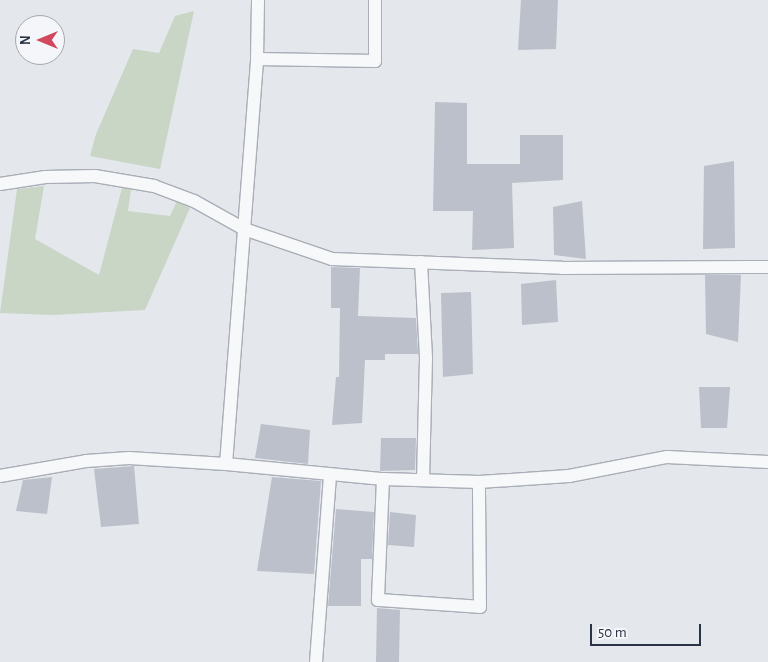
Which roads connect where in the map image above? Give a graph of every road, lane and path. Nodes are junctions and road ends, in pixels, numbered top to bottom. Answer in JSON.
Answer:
{"nodes":[{"id":1,"x":258,"y":0,"type":"edge"},
{"id":2,"x":375,"y":0,"type":"edge"},
{"id":3,"x":258,"y":59,"type":"junction"},
{"id":4,"x":0,"y":184,"type":"edge"},
{"id":5,"x":244,"y":229,"type":"junction"},
{"id":6,"x":421,"y":262,"type":"junction"},
{"id":7,"x":768,"y":267,"type":"edge"},
{"id":8,"x":768,"y":462,"type":"edge"},
{"id":9,"x":226,"y":464,"type":"junction"},
{"id":10,"x":330,"y":475,"type":"junction"},
{"id":11,"x":0,"y":476,"type":"edge"},
{"id":12,"x":383,"y":479,"type":"junction"},
{"id":13,"x":423,"y":480,"type":"junction"},
{"id":14,"x":478,"y":482,"type":"junction"},
{"id":15,"x":316,"y":662,"type":"edge"}],
"edges":[{"from":1,"to":3,"type":"street"},
{"from":2,"to":3,"type":"street"},
{"from":3,"to":5,"type":"street"},
{"from":4,"to":5,"type":"street"},
{"from":5,"to":6,"type":"street"},
{"from":5,"to":9,"type":"street"},
{"from":6,"to":7,"type":"street"},
{"from":6,"to":13,"type":"street"},
{"from":8,"to":14,"type":"street"},
{"from":9,"to":10,"type":"street"},
{"from":9,"to":11,"type":"street"},
{"from":10,"to":12,"type":"street"},
{"from":10,"to":15,"type":"street"},
{"from":12,"to":13,"type":"street"},
{"from":12,"to":14,"type":"street"},
{"from":13,"to":14,"type":"street"}]}
